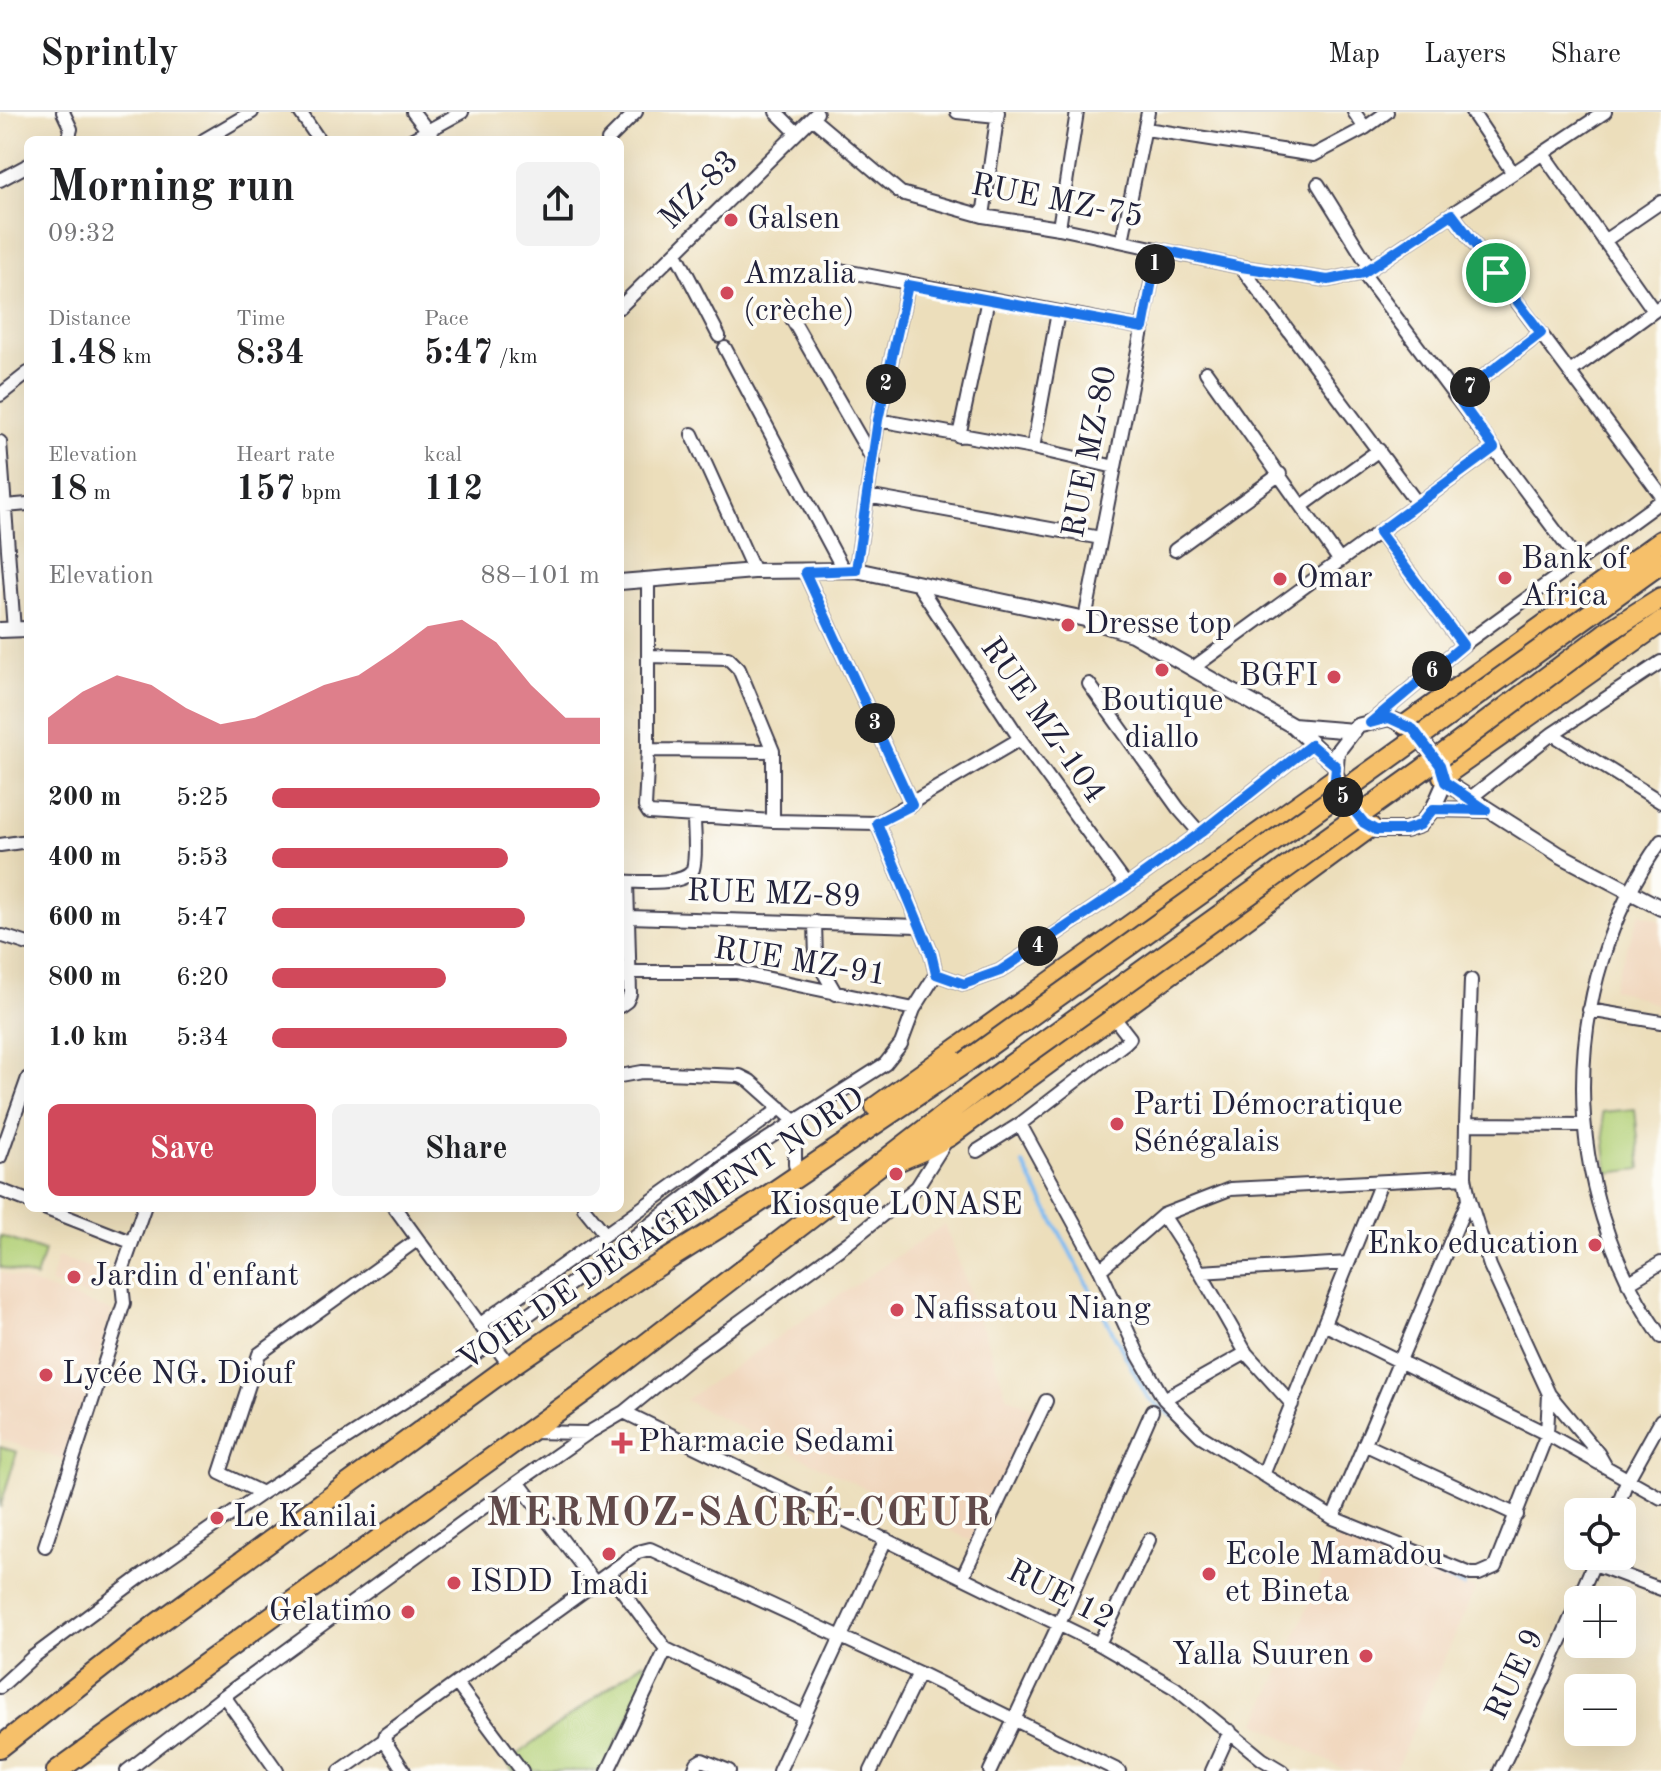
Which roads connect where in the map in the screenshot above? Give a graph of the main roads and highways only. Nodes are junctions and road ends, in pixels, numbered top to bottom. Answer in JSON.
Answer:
{"nodes":[{"id":1,"x":1661,"y":541,"type":"edge"},
{"id":2,"x":1661,"y":563,"type":"edge"},
{"id":3,"x":1661,"y":598,"type":"edge"},
{"id":4,"x":1661,"y":622,"type":"edge"},
{"id":5,"x":1406,"y":725,"type":"road end"},
{"id":6,"x":1335,"y":773,"type":"road end"},
{"id":7,"x":1444,"y":779,"type":"road end"},
{"id":8,"x":1370,"y":827,"type":"road end"},
{"id":9,"x":874,"y":1170,"type":"junction"},
{"id":10,"x":753,"y":1206,"type":"junction"},
{"id":11,"x":0,"y":1747,"type":"edge"},
{"id":12,"x":57,"y":1771,"type":"edge"}],
"edges":[{"from":1,"to":5,"type":"highway"},
{"from":2,"to":10,"type":"highway","name":"VOIE DE DÉGAGEMENT NORD","bridge":true},
{"from":3,"to":9,"type":"highway","name":"VOIE DE DÉGAGEMENT NORD","bridge":true},
{"from":4,"to":7,"type":"highway"},
{"from":6,"to":10,"type":"highway"},
{"from":8,"to":9,"type":"highway"},
{"from":9,"to":12,"type":"highway","name":"VOIE DE DÉGAGEMENT NORD"},
{"from":10,"to":11,"type":"highway","name":"VOIE DE DÉGAGEMENT NORD"}]}
